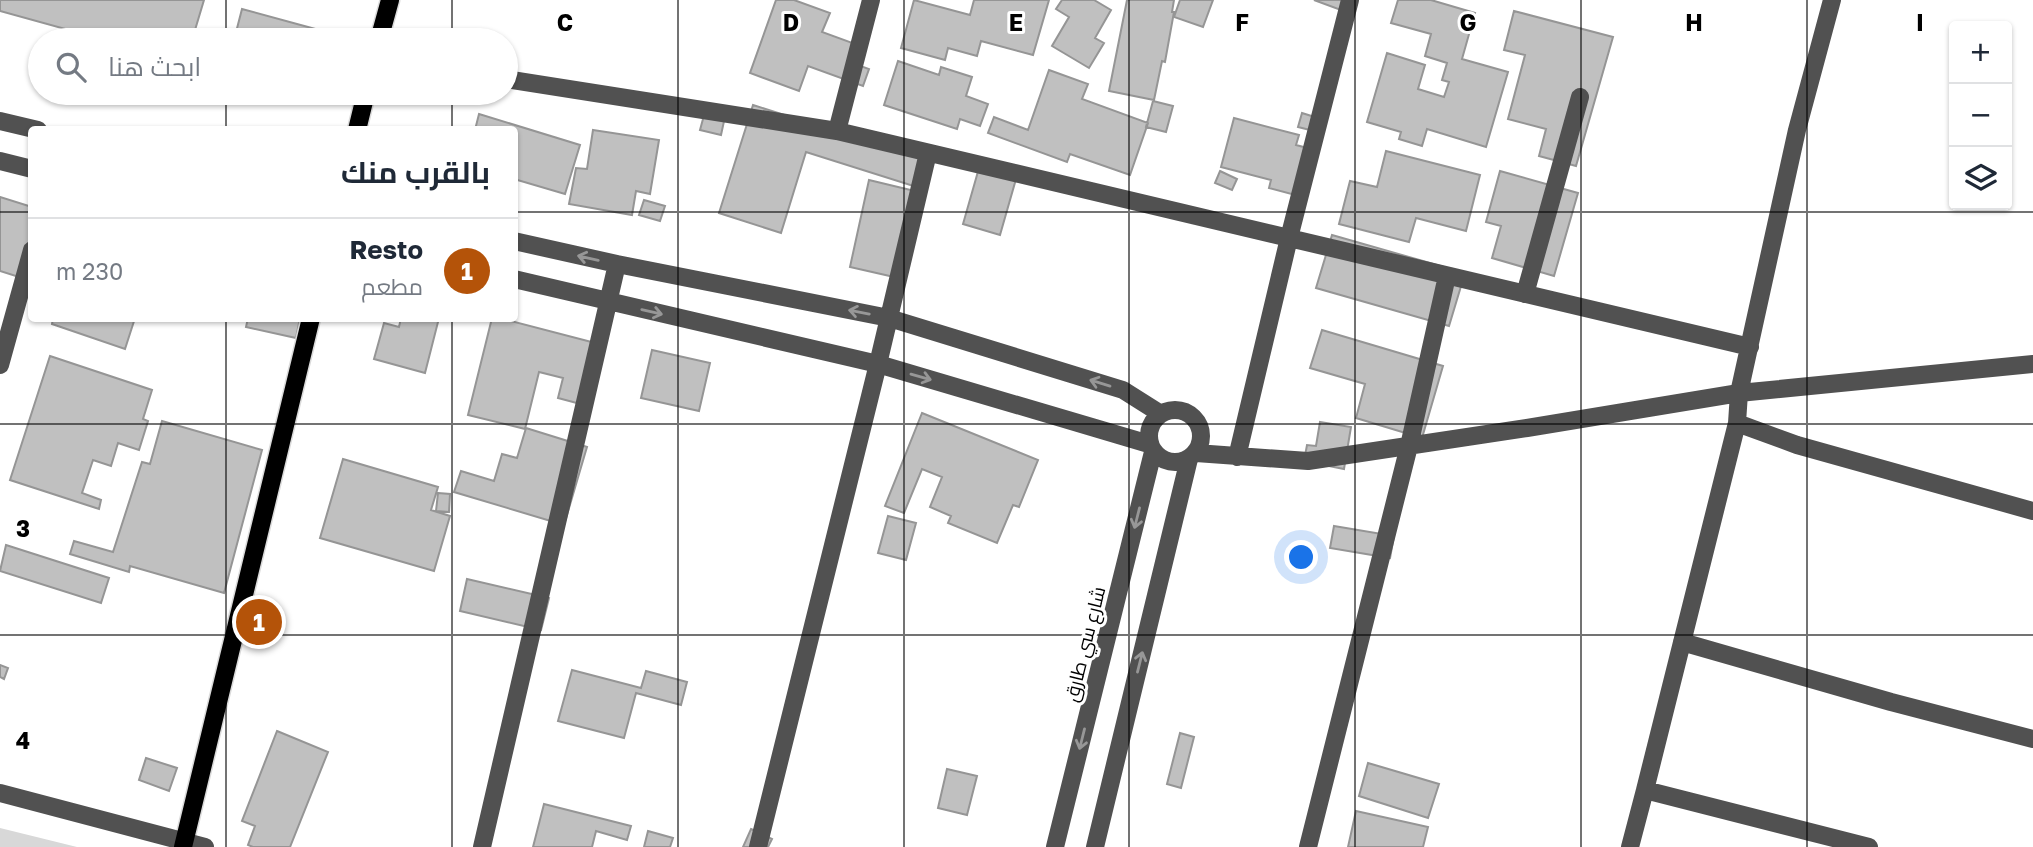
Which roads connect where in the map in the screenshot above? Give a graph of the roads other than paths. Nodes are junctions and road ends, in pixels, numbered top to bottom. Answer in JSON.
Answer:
{"nodes":[{"id":1,"x":390,"y":0,"type":"edge"},
{"id":2,"x":871,"y":0,"type":"edge"},
{"id":3,"x":1349,"y":0,"type":"edge"},
{"id":4,"x":1832,"y":0,"type":"edge"},
{"id":5,"x":382,"y":28,"type":"edge"},
{"id":6,"x":518,"y":81,"type":"edge"},
{"id":7,"x":1580,"y":97,"type":"dead end"},
{"id":8,"x":363,"y":105,"type":"edge"},
{"id":9,"x":0,"y":121,"type":"edge"},
{"id":10,"x":358,"y":126,"type":"edge"},
{"id":11,"x":28,"y":128,"type":"edge"},
{"id":12,"x":837,"y":131,"type":"junction"},
{"id":13,"x":928,"y":153,"type":"junction"},
{"id":14,"x":0,"y":161,"type":"edge"},
{"id":15,"x":28,"y":168,"type":"edge"},
{"id":16,"x":1289,"y":238,"type":"junction"},
{"id":17,"x":518,"y":242,"type":"edge"},
{"id":18,"x":28,"y":264,"type":"edge"},
{"id":19,"x":617,"y":264,"type":"junction"},
{"id":20,"x":1447,"y":276,"type":"junction"},
{"id":21,"x":518,"y":280,"type":"edge"},
{"id":22,"x":1525,"y":294,"type":"junction"},
{"id":23,"x":608,"y":301,"type":"junction"},
{"id":24,"x":889,"y":318,"type":"junction"},
{"id":25,"x":310,"y":322,"type":"edge"},
{"id":26,"x":1750,"y":347,"type":"junction"},
{"id":27,"x":878,"y":364,"type":"junction"},
{"id":28,"x":2033,"y":364,"type":"edge"},
{"id":29,"x":0,"y":365,"type":"edge"},
{"id":30,"x":1739,"y":393,"type":"junction"},
{"id":31,"x":1161,"y":414,"type":"junction"},
{"id":32,"x":1737,"y":423,"type":"junction"},
{"id":33,"x":1409,"y":446,"type":"junction"},
{"id":34,"x":1151,"y":448,"type":"junction"},
{"id":35,"x":1192,"y":456,"type":"junction"},
{"id":36,"x":1237,"y":457,"type":"junction"},
{"id":37,"x":2033,"y":511,"type":"edge"},
{"id":38,"x":1682,"y":642,"type":"junction"},
{"id":39,"x":2033,"y":739,"type":"edge"},
{"id":40,"x":1645,"y":790,"type":"junction"},
{"id":41,"x":0,"y":793,"type":"edge"},
{"id":42,"x":183,"y":845,"type":"edge"},
{"id":43,"x":205,"y":847,"type":"edge"},
{"id":44,"x":482,"y":847,"type":"edge"},
{"id":45,"x":758,"y":847,"type":"edge"},
{"id":46,"x":1055,"y":847,"type":"edge"},
{"id":47,"x":1095,"y":847,"type":"edge"},
{"id":48,"x":1308,"y":847,"type":"edge"},
{"id":49,"x":1630,"y":847,"type":"edge"},
{"id":50,"x":1869,"y":847,"type":"edge"}],
"edges":[{"from":1,"to":5,"type":"main road"},
{"from":2,"to":12,"type":"street"},
{"from":3,"to":16,"type":"street"},
{"from":4,"to":26,"type":"street"},
{"from":6,"to":12,"type":"street"},
{"from":7,"to":22,"type":"street"},
{"from":8,"to":10,"type":"main road"},
{"from":9,"to":11,"type":"street"},
{"from":12,"to":13,"type":"street"},
{"from":13,"to":16,"type":"street"},
{"from":13,"to":24,"type":"street"},
{"from":14,"to":15,"type":"street"},
{"from":16,"to":20,"type":"street"},
{"from":16,"to":36,"type":"street"},
{"from":19,"to":17,"type":"street","one_way":true},
{"from":18,"to":29,"type":"street"},
{"from":19,"to":23,"type":"street"},
{"from":24,"to":19,"type":"street","one_way":true},
{"from":20,"to":22,"type":"street"},
{"from":20,"to":33,"type":"street"},
{"from":21,"to":23,"type":"street"},
{"from":22,"to":26,"type":"street"},
{"from":23,"to":27,"type":"street","one_way":true},
{"from":23,"to":44,"type":"street"},
{"from":24,"to":27,"type":"street"},
{"from":31,"to":24,"type":"street","one_way":true},
{"from":25,"to":42,"type":"main road"},
{"from":26,"to":30,"type":"street"},
{"from":27,"to":34,"type":"street","one_way":true},
{"from":27,"to":45,"type":"street"},
{"from":28,"to":30,"type":"street"},
{"from":30,"to":32,"type":"street"},
{"from":30,"to":33,"type":"street"},
{"from":31,"to":34,"type":"street"},
{"from":31,"to":35,"type":"street"},
{"from":32,"to":37,"type":"street"},
{"from":32,"to":38,"type":"street"},
{"from":33,"to":36,"type":"street"},
{"from":33,"to":48,"type":"street"},
{"from":34,"to":35,"type":"street"},
{"from":34,"to":46,"type":"street","name":"شارع سي طارق","one_way":true},
{"from":35,"to":36,"type":"street"},
{"from":47,"to":35,"type":"street","one_way":true},
{"from":38,"to":39,"type":"street"},
{"from":38,"to":40,"type":"street"},
{"from":40,"to":49,"type":"street"},
{"from":40,"to":50,"type":"street"},
{"from":41,"to":42,"type":"street"},
{"from":42,"to":43,"type":"street"}]}
